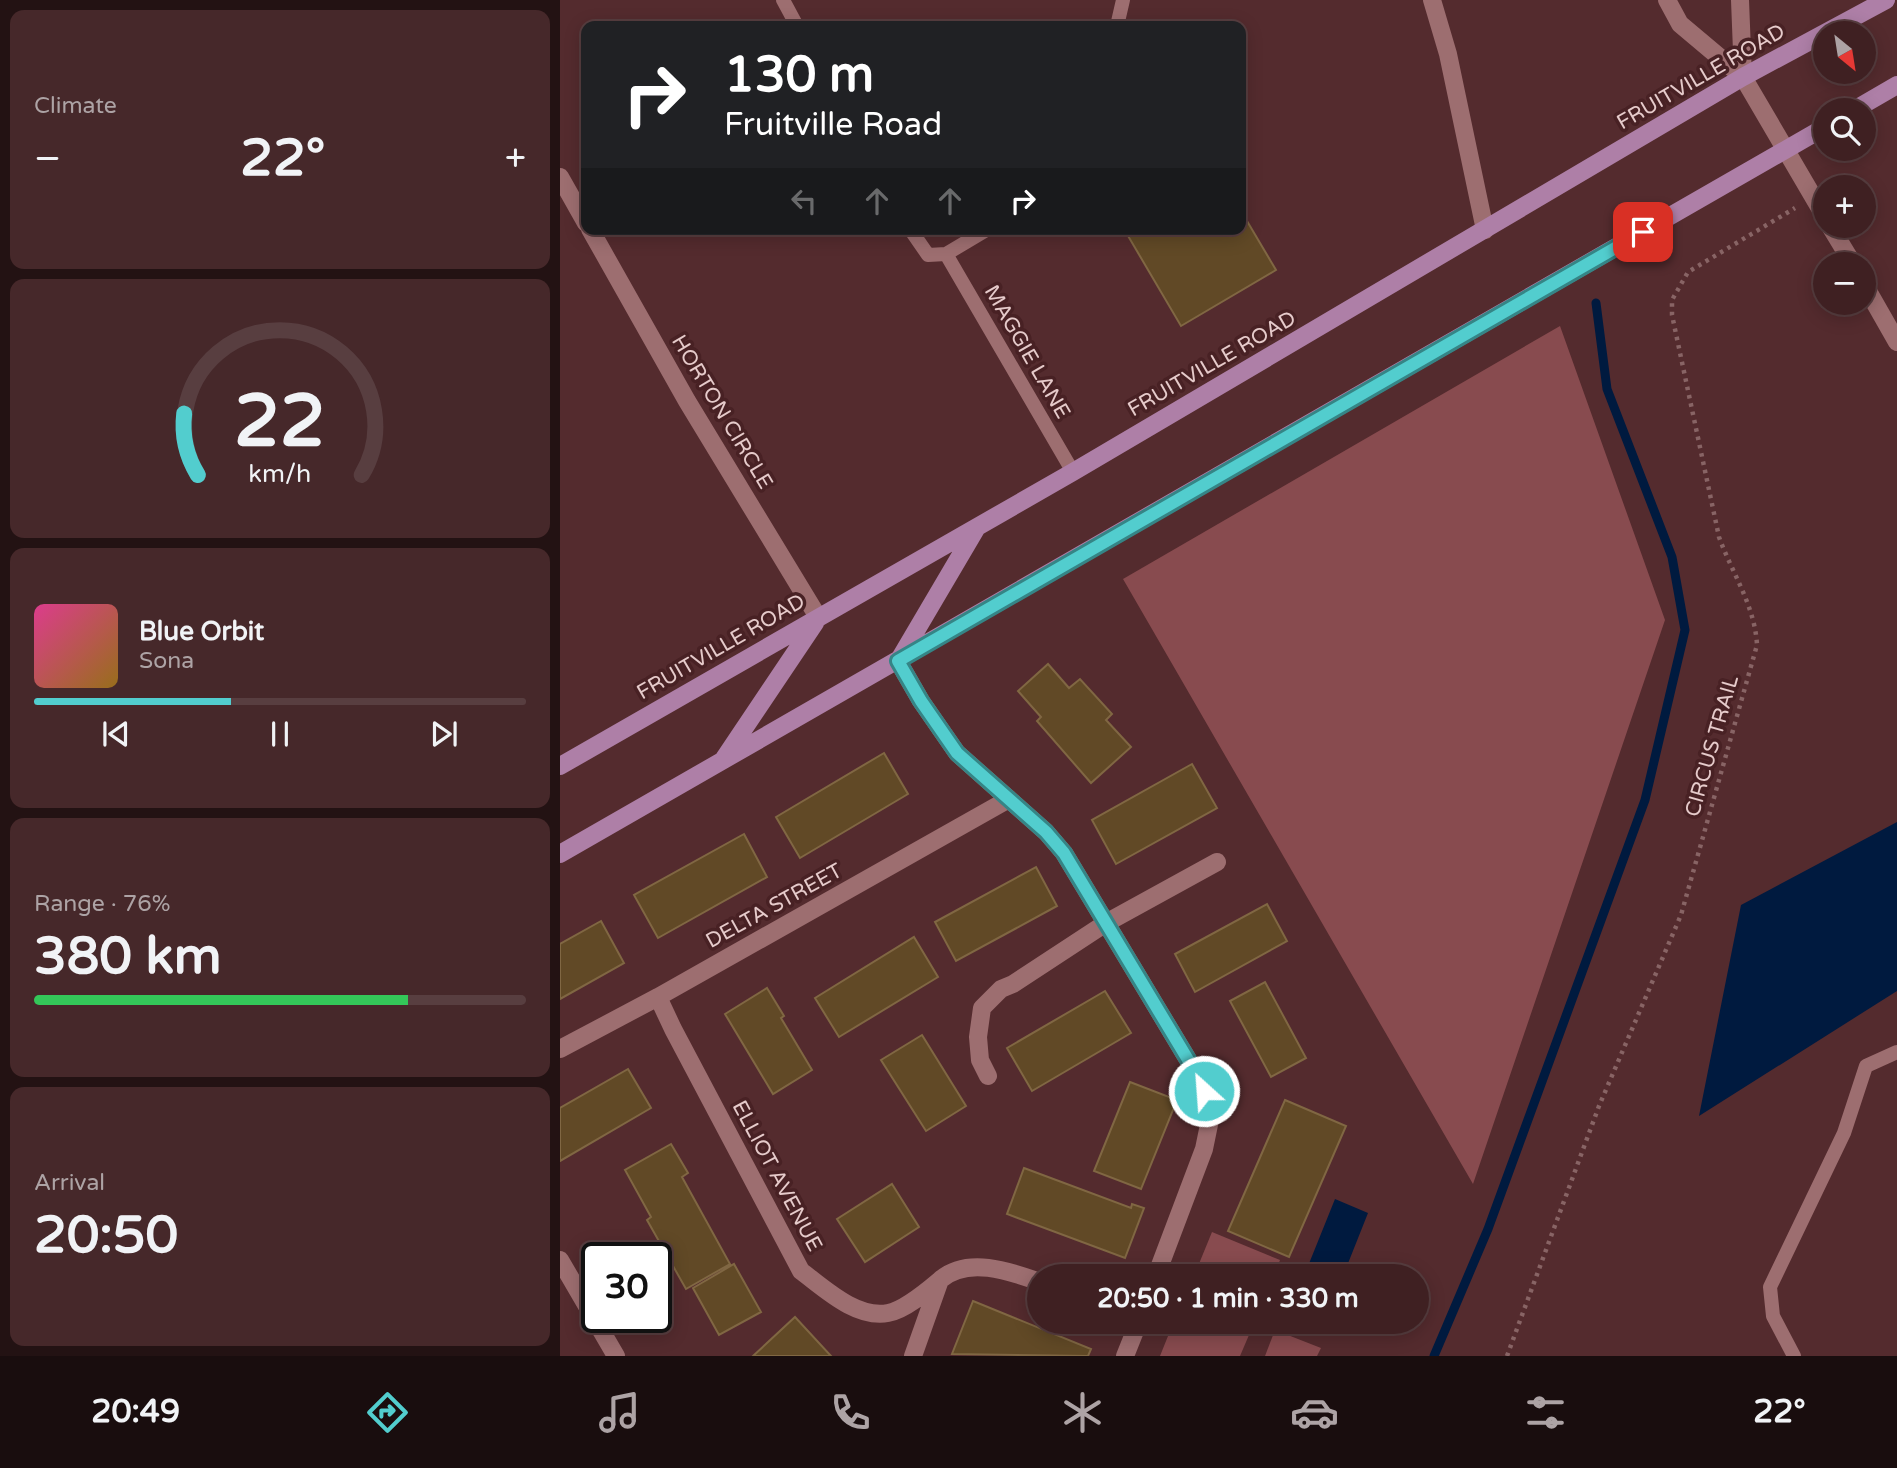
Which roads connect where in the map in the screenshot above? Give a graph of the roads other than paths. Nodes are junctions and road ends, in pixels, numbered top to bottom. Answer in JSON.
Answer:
{"nodes":[{"id":1,"x":783,"y":0,"type":"edge"},
{"id":2,"x":1123,"y":0,"type":"edge"},
{"id":3,"x":1432,"y":0,"type":"edge"},
{"id":4,"x":1667,"y":0,"type":"edge"},
{"id":5,"x":1740,"y":0,"type":"edge"},
{"id":6,"x":1884,"y":1,"type":"edge"},
{"id":7,"x":794,"y":21,"type":"edge"},
{"id":8,"x":1118,"y":21,"type":"edge"},
{"id":9,"x":1743,"y":77,"type":"junction"},
{"id":10,"x":1897,"y":85,"type":"edge"},
{"id":11,"x":1875,"y":98,"type":"edge"},
{"id":12,"x":1813,"y":134,"type":"edge"},
{"id":13,"x":1787,"y":149,"type":"junction"},
{"id":14,"x":560,"y":177,"type":"edge"},
{"id":15,"x":1813,"y":195,"type":"edge"},
{"id":16,"x":581,"y":214,"type":"edge"},
{"id":17,"x":1485,"y":230,"type":"junction"},
{"id":18,"x":593,"y":235,"type":"edge"},
{"id":19,"x":914,"y":235,"type":"edge"},
{"id":20,"x":978,"y":235,"type":"edge"},
{"id":21,"x":946,"y":254,"type":"junction"},
{"id":22,"x":1876,"y":305,"type":"edge"},
{"id":23,"x":1897,"y":342,"type":"edge"},
{"id":24,"x":1073,"y":472,"type":"junction"},
{"id":25,"x":978,"y":526,"type":"junction"},
{"id":26,"x":818,"y":617,"type":"junction"},
{"id":27,"x":898,"y":661,"type":"junction"},
{"id":28,"x":721,"y":762,"type":"junction"},
{"id":29,"x":560,"y":766,"type":"edge"},
{"id":30,"x":1009,"y":799,"type":"junction"},
{"id":31,"x":560,"y":854,"type":"edge"},
{"id":32,"x":1217,"y":862,"type":"dead end"},
{"id":33,"x":1106,"y":923,"type":"junction"},
{"id":34,"x":658,"y":997,"type":"junction"},
{"id":35,"x":560,"y":1049,"type":"edge"},
{"id":36,"x":1897,"y":1052,"type":"edge"},
{"id":37,"x":988,"y":1076,"type":"dead end"},
{"id":38,"x":560,"y":1260,"type":"edge"},
{"id":39,"x":1160,"y":1264,"type":"edge"},
{"id":40,"x":1027,"y":1278,"type":"edge"},
{"id":41,"x":940,"y":1280,"type":"junction"},
{"id":42,"x":1134,"y":1334,"type":"edge"},
{"id":43,"x":616,"y":1356,"type":"edge"},
{"id":44,"x":914,"y":1356,"type":"edge"},
{"id":45,"x":1125,"y":1356,"type":"edge"},
{"id":46,"x":1794,"y":1356,"type":"edge"}],
"edges":[{"from":1,"to":7,"type":"lane"},
{"from":2,"to":8,"type":"lane"},
{"from":3,"to":17,"type":"street"},
{"from":4,"to":9,"type":"street"},
{"from":5,"to":9,"type":"street"},
{"from":6,"to":9,"type":"main road","name":"FRUITVILLE ROAD"},
{"from":9,"to":13,"type":"street"},
{"from":9,"to":17,"type":"main road","name":"FRUITVILLE ROAD"},
{"from":10,"to":11,"type":"main road"},
{"from":12,"to":13,"type":"main road"},
{"from":13,"to":15,"type":"street"},
{"from":13,"to":27,"type":"main road"},
{"from":14,"to":16,"type":"street"},
{"from":17,"to":24,"type":"main road","name":"FRUITVILLE ROAD"},
{"from":18,"to":26,"type":"street","name":"HORTON CIRCLE"},
{"from":19,"to":21,"type":"lane"},
{"from":20,"to":21,"type":"lane"},
{"from":21,"to":24,"type":"lane","name":"MAGGIE LANE"},
{"from":22,"to":23,"type":"street"},
{"from":24,"to":25,"type":"main road","name":"FRUITVILLE ROAD"},
{"from":25,"to":26,"type":"main road","name":"FRUITVILLE ROAD"},
{"from":25,"to":27,"type":"main road"},
{"from":26,"to":28,"type":"main road"},
{"from":26,"to":29,"type":"main road","name":"FRUITVILLE ROAD"},
{"from":27,"to":28,"type":"main road"},
{"from":27,"to":30,"type":"street"},
{"from":28,"to":31,"type":"main road"},
{"from":30,"to":33,"type":"street"},
{"from":30,"to":34,"type":"street","name":"DELTA STREET"},
{"from":32,"to":33,"type":"street"},
{"from":33,"to":37,"type":"street"},
{"from":33,"to":39,"type":"street"},
{"from":34,"to":35,"type":"street","name":"DELTA STREET"},
{"from":34,"to":41,"type":"street","name":"ELLIOT AVENUE"},
{"from":36,"to":46,"type":"lane"},
{"from":38,"to":43,"type":"street"},
{"from":40,"to":41,"type":"street","name":"ELLIOT AVENUE"},
{"from":41,"to":44,"type":"street"},
{"from":42,"to":45,"type":"street"}]}
